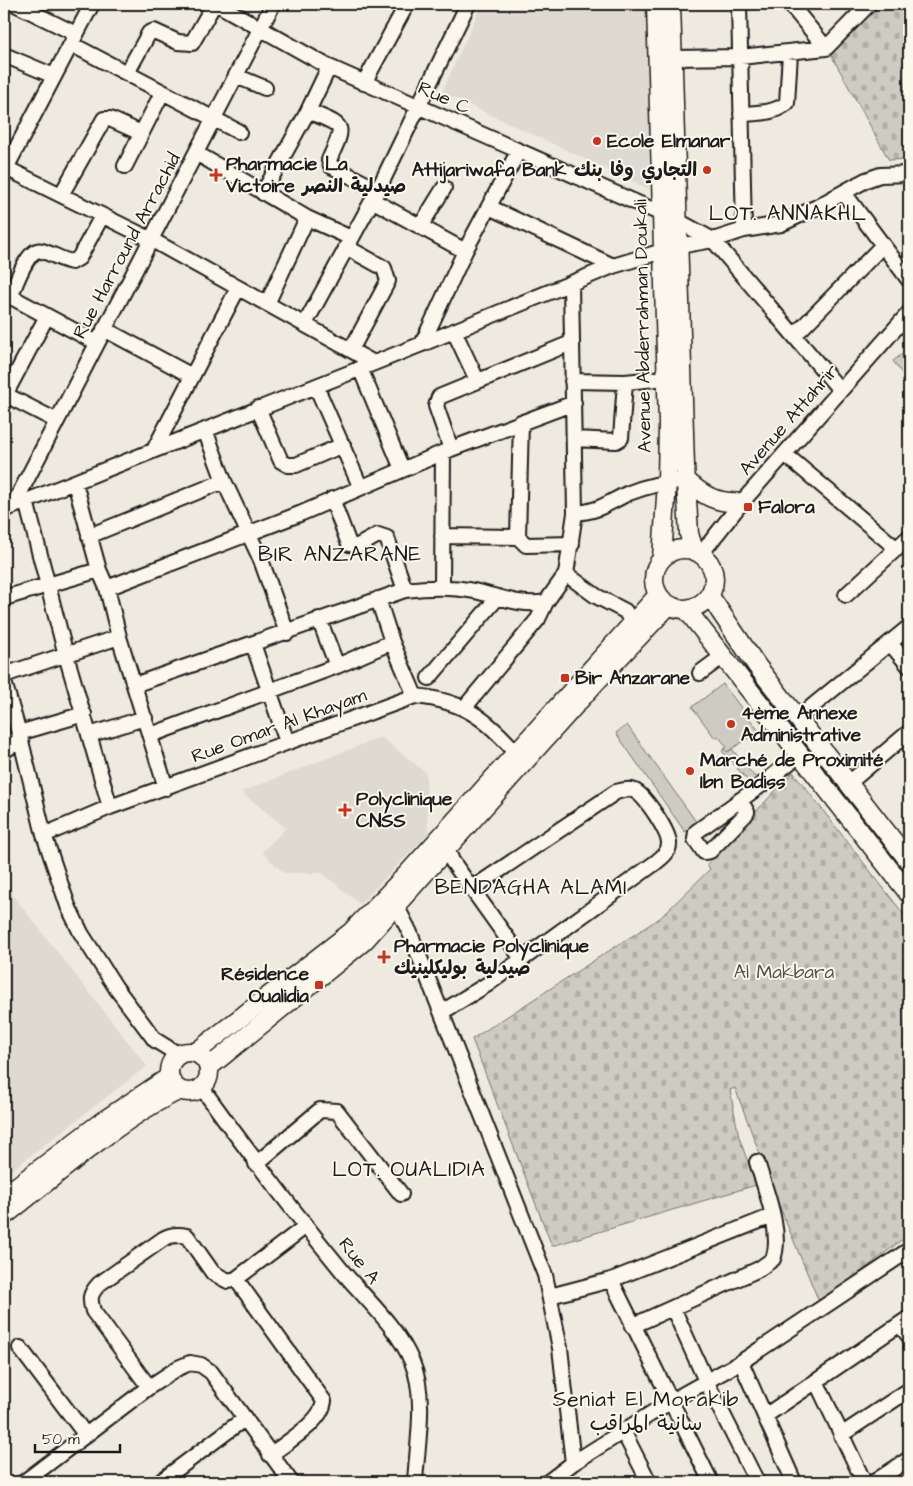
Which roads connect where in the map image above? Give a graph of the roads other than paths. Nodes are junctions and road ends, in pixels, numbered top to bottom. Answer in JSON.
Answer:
{"nodes":[{"id":1,"x":15,"y":4,"type":"edge"},
{"id":2,"x":92,"y":4,"type":"edge"},
{"id":3,"x":215,"y":4,"type":"edge"},
{"id":4,"x":274,"y":4,"type":"edge"},
{"id":5,"x":407,"y":4,"type":"edge"},
{"id":6,"x":468,"y":4,"type":"edge"},
{"id":7,"x":656,"y":4,"type":"edge"},
{"id":8,"x":671,"y":4,"type":"edge"},
{"id":9,"x":739,"y":4,"type":"edge"},
{"id":10,"x":869,"y":4,"type":"edge"},
{"id":11,"x":798,"y":7,"type":"edge"},
{"id":12,"x":259,"y":30,"type":"junction"},
{"id":13,"x":73,"y":39,"type":"junction"},
{"id":14,"x":826,"y":48,"type":"junction"},
{"id":15,"x":790,"y":53,"type":"junction"},
{"id":16,"x":4,"y":55,"type":"edge"},
{"id":17,"x":740,"y":57,"type":"junction"},
{"id":18,"x":673,"y":58,"type":"junction"},
{"id":19,"x":329,"y":67,"type":"junction"},
{"id":20,"x":127,"y":73,"type":"junction"},
{"id":21,"x":54,"y":76,"type":"junction"},
{"id":22,"x":236,"y":76,"type":"junction"},
{"id":23,"x":364,"y":83,"type":"junction"},
{"id":24,"x":265,"y":88,"type":"dead end"},
{"id":25,"x":162,"y":92,"type":"junction"},
{"id":26,"x":419,"y":107,"type":"junction"},
{"id":27,"x":308,"y":111,"type":"junction"},
{"id":28,"x":741,"y":114,"type":"junction"},
{"id":29,"x":214,"y":119,"type":"junction"},
{"id":30,"x":239,"y":132,"type":"dead end"},
{"id":31,"x":141,"y":133,"type":"junction"},
{"id":32,"x":518,"y":152,"type":"junction"},
{"id":33,"x":196,"y":153,"type":"junction"},
{"id":34,"x":126,"y":166,"type":"dead end"},
{"id":35,"x":5,"y":170,"type":"edge"},
{"id":36,"x":909,"y":174,"type":"edge"},
{"id":37,"x":444,"y":188,"type":"dead end"},
{"id":38,"x":263,"y":193,"type":"junction"},
{"id":39,"x":844,"y":193,"type":"junction"},
{"id":40,"x":61,"y":195,"type":"junction"},
{"id":41,"x":375,"y":195,"type":"junction"},
{"id":42,"x":489,"y":207,"type":"junction"},
{"id":43,"x":661,"y":214,"type":"junction"},
{"id":44,"x":102,"y":216,"type":"junction"},
{"id":45,"x":307,"y":218,"type":"junction"},
{"id":46,"x":678,"y":222,"type":"junction"},
{"id":47,"x":420,"y":227,"type":"junction"},
{"id":48,"x":744,"y":230,"type":"junction"},
{"id":49,"x":152,"y":240,"type":"junction"},
{"id":50,"x":713,"y":240,"type":"junction"},
{"id":51,"x":348,"y":243,"type":"junction"},
{"id":52,"x":883,"y":246,"type":"junction"},
{"id":53,"x":671,"y":248,"type":"junction"},
{"id":54,"x":465,"y":251,"type":"junction"},
{"id":55,"x":613,"y":266,"type":"junction"},
{"id":56,"x":909,"y":280,"type":"edge"},
{"id":57,"x":571,"y":284,"type":"junction"},
{"id":58,"x":238,"y":288,"type":"junction"},
{"id":59,"x":7,"y":295,"type":"edge"},
{"id":60,"x":267,"y":304,"type":"junction"},
{"id":61,"x":909,"y":313,"type":"edge"},
{"id":62,"x":47,"y":316,"type":"junction"},
{"id":63,"x":305,"y":324,"type":"junction"},
{"id":64,"x":104,"y":329,"type":"junction"},
{"id":65,"x":454,"y":331,"type":"junction"},
{"id":66,"x":795,"y":335,"type":"junction"},
{"id":67,"x":97,"y":343,"type":"junction"},
{"id":68,"x":422,"y":344,"type":"junction"},
{"id":69,"x":571,"y":344,"type":"junction"},
{"id":70,"x":351,"y":350,"type":"junction"},
{"id":71,"x":374,"y":363,"type":"junction"},
{"id":72,"x":360,"y":368,"type":"junction"},
{"id":73,"x":192,"y":376,"type":"junction"},
{"id":74,"x":666,"y":378,"type":"junction"},
{"id":75,"x":477,"y":380,"type":"junction"},
{"id":76,"x":572,"y":381,"type":"junction"},
{"id":77,"x":625,"y":382,"type":"junction"},
{"id":78,"x":316,"y":386,"type":"junction"},
{"id":79,"x":840,"y":390,"type":"junction"},
{"id":80,"x":4,"y":394,"type":"edge"},
{"id":81,"x":574,"y":403,"type":"junction"},
{"id":82,"x":258,"y":408,"type":"junction"},
{"id":83,"x":57,"y":421,"type":"junction"},
{"id":84,"x":521,"y":422,"type":"junction"},
{"id":85,"x":205,"y":430,"type":"junction"},
{"id":86,"x":574,"y":439,"type":"junction"},
{"id":87,"x":343,"y":445,"type":"junction"},
{"id":88,"x":155,"y":448,"type":"junction"},
{"id":89,"x":447,"y":451,"type":"junction"},
{"id":90,"x":786,"y":455,"type":"junction"},
{"id":91,"x":402,"y":470,"type":"junction"},
{"id":92,"x":686,"y":480,"type":"junction"},
{"id":93,"x":224,"y":481,"type":"junction"},
{"id":94,"x":667,"y":482,"type":"junction"},
{"id":95,"x":75,"y":483,"type":"junction"},
{"id":96,"x":360,"y":486,"type":"junction"},
{"id":97,"x":332,"y":499,"type":"junction"},
{"id":98,"x":742,"y":502,"type":"junction"},
{"id":99,"x":14,"y":506,"type":"edge"},
{"id":100,"x":575,"y":513,"type":"junction"},
{"id":101,"x":248,"y":533,"type":"junction"},
{"id":102,"x":89,"y":536,"type":"junction"},
{"id":103,"x":442,"y":536,"type":"junction"},
{"id":104,"x":518,"y":537,"type":"junction"},
{"id":105,"x":909,"y":537,"type":"edge"},
{"id":106,"x":572,"y":544,"type":"junction"},
{"id":107,"x":897,"y":548,"type":"junction"},
{"id":108,"x":698,"y":552,"type":"junction"},
{"id":109,"x":662,"y":558,"type":"junction"},
{"id":110,"x":99,"y":570,"type":"junction"},
{"id":111,"x":566,"y":574,"type":"junction"},
{"id":112,"x":47,"y":584,"type":"junction"},
{"id":113,"x":442,"y":586,"type":"junction"},
{"id":114,"x":107,"y":588,"type":"junction"},
{"id":115,"x":405,"y":590,"type":"junction"},
{"id":116,"x":709,"y":595,"type":"junction"},
{"id":117,"x":846,"y":595,"type":"dead end"},
{"id":118,"x":498,"y":597,"type":"junction"},
{"id":119,"x":4,"y":598,"type":"edge"},
{"id":120,"x":378,"y":599,"type":"junction"},
{"id":121,"x":546,"y":602,"type":"junction"},
{"id":122,"x":671,"y":603,"type":"junction"},
{"id":123,"x":319,"y":619,"type":"junction"},
{"id":124,"x":633,"y":624,"type":"junction"},
{"id":125,"x":909,"y":627,"type":"edge"},
{"id":126,"x":287,"y":633,"type":"junction"},
{"id":127,"x":119,"y":637,"type":"junction"},
{"id":128,"x":392,"y":642,"type":"junction"},
{"id":129,"x":252,"y":644,"type":"junction"},
{"id":130,"x":890,"y":644,"type":"junction"},
{"id":131,"x":66,"y":656,"type":"junction"},
{"id":132,"x":723,"y":656,"type":"junction"},
{"id":133,"x":337,"y":666,"type":"junction"},
{"id":134,"x":758,"y":666,"type":"junction"},
{"id":135,"x":909,"y":666,"type":"edge"},
{"id":136,"x":700,"y":673,"type":"dead end"},
{"id":137,"x":4,"y":675,"type":"edge"},
{"id":138,"x":429,"y":678,"type":"dead end"},
{"id":139,"x":740,"y":678,"type":"junction"},
{"id":140,"x":4,"y":682,"type":"edge"},
{"id":141,"x":134,"y":685,"type":"junction"},
{"id":142,"x":268,"y":692,"type":"junction"},
{"id":143,"x":415,"y":696,"type":"junction"},
{"id":144,"x":466,"y":707,"type":"junction"},
{"id":145,"x":84,"y":714,"type":"junction"},
{"id":146,"x":145,"y":718,"type":"junction"},
{"id":147,"x":798,"y":718,"type":"junction"},
{"id":148,"x":909,"y":732,"type":"edge"},
{"id":149,"x":89,"y":735,"type":"junction"},
{"id":150,"x":151,"y":735,"type":"junction"},
{"id":151,"x":20,"y":736,"type":"junction"},
{"id":152,"x":287,"y":742,"type":"junction"},
{"id":153,"x":4,"y":752,"type":"edge"},
{"id":154,"x":800,"y":754,"type":"junction"},
{"id":155,"x":521,"y":758,"type":"junction"},
{"id":156,"x":849,"y":783,"type":"junction"},
{"id":157,"x":166,"y":788,"type":"junction"},
{"id":158,"x":740,"y":800,"type":"dead end"},
{"id":159,"x":110,"y":807,"type":"junction"},
{"id":160,"x":442,"y":833,"type":"junction"},
{"id":161,"x":44,"y":835,"type":"junction"},
{"id":162,"x":447,"y":851,"type":"junction"},
{"id":163,"x":908,"y":857,"type":"edge"},
{"id":164,"x":890,"y":870,"type":"junction"},
{"id":165,"x":474,"y":888,"type":"junction"},
{"id":166,"x":909,"y":894,"type":"edge"},
{"id":167,"x":391,"y":900,"type":"junction"},
{"id":168,"x":522,"y":958,"type":"junction"},
{"id":169,"x":442,"y":1012,"type":"junction"},
{"id":170,"x":187,"y":1054,"type":"junction"},
{"id":171,"x":209,"y":1067,"type":"junction"},
{"id":172,"x":175,"y":1084,"type":"junction"},
{"id":173,"x":202,"y":1088,"type":"junction"},
{"id":174,"x":757,"y":1162,"type":"dead end"},
{"id":175,"x":256,"y":1164,"type":"junction"},
{"id":176,"x":401,"y":1194,"type":"dead end"},
{"id":177,"x":4,"y":1196,"type":"edge"},
{"id":178,"x":4,"y":1216,"type":"edge"},
{"id":179,"x":772,"y":1216,"type":"junction"},
{"id":180,"x":306,"y":1226,"type":"junction"},
{"id":181,"x":909,"y":1250,"type":"edge"},
{"id":182,"x":236,"y":1279,"type":"junction"},
{"id":183,"x":611,"y":1280,"type":"junction"},
{"id":184,"x":550,"y":1296,"type":"junction"},
{"id":185,"x":673,"y":1308,"type":"junction"},
{"id":186,"x":905,"y":1322,"type":"edge"},
{"id":187,"x":632,"y":1326,"type":"junction"},
{"id":188,"x":909,"y":1336,"type":"edge"},
{"id":189,"x":20,"y":1348,"type":"dead end"},
{"id":190,"x":741,"y":1362,"type":"junction"},
{"id":191,"x":706,"y":1381,"type":"junction"},
{"id":192,"x":816,"y":1381,"type":"junction"},
{"id":193,"x":149,"y":1387,"type":"junction"},
{"id":194,"x":909,"y":1390,"type":"edge"},
{"id":195,"x":671,"y":1401,"type":"junction"},
{"id":196,"x":765,"y":1416,"type":"junction"},
{"id":197,"x":244,"y":1419,"type":"junction"},
{"id":198,"x":623,"y":1431,"type":"junction"},
{"id":199,"x":86,"y":1434,"type":"junction"},
{"id":200,"x":841,"y":1436,"type":"junction"},
{"id":201,"x":270,"y":1455,"type":"junction"},
{"id":202,"x":909,"y":1459,"type":"edge"},
{"id":203,"x":573,"y":1462,"type":"junction"},
{"id":204,"x":24,"y":1482,"type":"edge"},
{"id":205,"x":160,"y":1482,"type":"edge"},
{"id":206,"x":290,"y":1482,"type":"edge"},
{"id":207,"x":415,"y":1482,"type":"edge"},
{"id":208,"x":548,"y":1482,"type":"edge"},
{"id":209,"x":649,"y":1482,"type":"edge"},
{"id":210,"x":711,"y":1482,"type":"edge"},
{"id":211,"x":757,"y":1482,"type":"edge"},
{"id":212,"x":794,"y":1482,"type":"edge"},
{"id":213,"x":864,"y":1482,"type":"edge"},
{"id":214,"x":874,"y":1482,"type":"edge"}],
"edges":[{"from":1,"to":13,"type":"street"},
{"from":2,"to":13,"type":"street"},
{"from":3,"to":12,"type":"street","name":"Rue C"},
{"from":3,"to":20,"type":"street"},
{"from":4,"to":12,"type":"street","name":"Rue Harround Arrachid"},
{"from":5,"to":23,"type":"street"},
{"from":6,"to":26,"type":"street"},
{"from":7,"to":43,"type":"main road","name":"Avenue Abderrahman Doukali"},
{"from":8,"to":18,"type":"main road","name":"Avenue Abderrahman Doukali"},
{"from":9,"to":17,"type":"street"},
{"from":10,"to":14,"type":"street"},
{"from":11,"to":14,"type":"street"},
{"from":12,"to":19,"type":"street","name":"Rue C"},
{"from":12,"to":22,"type":"street","name":"Rue Harround Arrachid"},
{"from":13,"to":20,"type":"street"},
{"from":13,"to":21,"type":"street"},
{"from":14,"to":15,"type":"street"},
{"from":15,"to":17,"type":"street"},
{"from":15,"to":28,"type":"street"},
{"from":16,"to":21,"type":"street"},
{"from":17,"to":18,"type":"street"},
{"from":17,"to":28,"type":"street"},
{"from":18,"to":46,"type":"main road","name":"Avenue Abderrahman Doukali"},
{"from":19,"to":23,"type":"street","name":"Rue C"},
{"from":19,"to":27,"type":"street"},
{"from":20,"to":25,"type":"street"},
{"from":21,"to":35,"type":"street"},
{"from":22,"to":24,"type":"street"},
{"from":22,"to":29,"type":"street","name":"Rue Harround Arrachid"},
{"from":23,"to":26,"type":"street","name":"Rue C"},
{"from":25,"to":29,"type":"street"},
{"from":25,"to":31,"type":"street"},
{"from":26,"to":32,"type":"street","name":"Rue C"},
{"from":26,"to":41,"type":"street"},
{"from":27,"to":38,"type":"street"},
{"from":27,"to":41,"type":"street"},
{"from":28,"to":48,"type":"street"},
{"from":29,"to":30,"type":"street"},
{"from":29,"to":33,"type":"street","name":"Rue Harround Arrachid"},
{"from":31,"to":34,"type":"street"},
{"from":31,"to":40,"type":"street"},
{"from":32,"to":42,"type":"street"},
{"from":32,"to":43,"type":"street","name":"Rue C"},
{"from":33,"to":38,"type":"street"},
{"from":33,"to":49,"type":"street","name":"Rue Harround Arrachid"},
{"from":35,"to":40,"type":"street"},
{"from":36,"to":39,"type":"street"},
{"from":37,"to":47,"type":"street"},
{"from":38,"to":45,"type":"street"},
{"from":39,"to":48,"type":"street"},
{"from":39,"to":52,"type":"street"},
{"from":40,"to":44,"type":"street"},
{"from":41,"to":47,"type":"street"},
{"from":41,"to":51,"type":"street"},
{"from":42,"to":54,"type":"street"},
{"from":42,"to":55,"type":"street"},
{"from":43,"to":46,"type":"street","name":"Rue C"},
{"from":43,"to":53,"type":"main road","name":"Avenue Abderrahman Doukali"},
{"from":44,"to":49,"type":"street"},
{"from":44,"to":59,"type":"street"},
{"from":45,"to":51,"type":"street"},
{"from":45,"to":60,"type":"street"},
{"from":46,"to":50,"type":"street","name":"Rue C"},
{"from":46,"to":53,"type":"main road","name":"Avenue Abderrahman Doukali"},
{"from":47,"to":54,"type":"street"},
{"from":48,"to":50,"type":"street"},
{"from":49,"to":58,"type":"street"},
{"from":49,"to":64,"type":"street","name":"Rue Harround Arrachid"},
{"from":50,"to":53,"type":"street"},
{"from":50,"to":66,"type":"street"},
{"from":51,"to":63,"type":"street"},
{"from":51,"to":70,"type":"street"},
{"from":52,"to":56,"type":"street"},
{"from":52,"to":66,"type":"street"},
{"from":53,"to":55,"type":"street"},
{"from":53,"to":74,"type":"main road","name":"Avenue Abderrahman Doukali"},
{"from":53,"to":92,"type":"main road","name":"Avenue Abderrahman Doukali"},
{"from":54,"to":68,"type":"street"},
{"from":55,"to":57,"type":"street"},
{"from":57,"to":65,"type":"street"},
{"from":57,"to":69,"type":"street"},
{"from":58,"to":60,"type":"street"},
{"from":58,"to":73,"type":"street"},
{"from":59,"to":62,"type":"street"},
{"from":60,"to":63,"type":"street"},
{"from":61,"to":79,"type":"street","name":"Avenue Attahrir"},
{"from":62,"to":67,"type":"street"},
{"from":62,"to":80,"type":"street"},
{"from":63,"to":70,"type":"street"},
{"from":64,"to":67,"type":"street","name":"Rue Harround Arrachid"},
{"from":64,"to":73,"type":"street"},
{"from":65,"to":68,"type":"street"},
{"from":65,"to":75,"type":"street"},
{"from":66,"to":79,"type":"street"},
{"from":67,"to":83,"type":"street","name":"Rue Harround Arrachid"},
{"from":68,"to":71,"type":"street"},
{"from":69,"to":75,"type":"street"},
{"from":69,"to":76,"type":"street"},
{"from":70,"to":71,"type":"street"},
{"from":71,"to":72,"type":"street"},
{"from":72,"to":78,"type":"street"},
{"from":72,"to":91,"type":"street"},
{"from":73,"to":88,"type":"street"},
{"from":74,"to":77,"type":"street"},
{"from":74,"to":94,"type":"main road","name":"Avenue Abderrahman Doukali"},
{"from":75,"to":89,"type":"street"},
{"from":76,"to":77,"type":"street"},
{"from":76,"to":81,"type":"street"},
{"from":77,"to":86,"type":"street"},
{"from":78,"to":82,"type":"street"},
{"from":78,"to":87,"type":"street"},
{"from":79,"to":90,"type":"street","name":"Avenue Attahrir"},
{"from":80,"to":83,"type":"street"},
{"from":81,"to":84,"type":"street"},
{"from":81,"to":86,"type":"street"},
{"from":82,"to":85,"type":"street"},
{"from":82,"to":87,"type":"street"},
{"from":83,"to":99,"type":"street","name":"Rue Harround Arrachid"},
{"from":84,"to":89,"type":"street"},
{"from":84,"to":104,"type":"street"},
{"from":85,"to":88,"type":"street"},
{"from":85,"to":93,"type":"street"},
{"from":86,"to":100,"type":"street"},
{"from":87,"to":96,"type":"street"},
{"from":88,"to":95,"type":"street"},
{"from":89,"to":91,"type":"street"},
{"from":89,"to":103,"type":"street"},
{"from":90,"to":98,"type":"street","name":"Avenue Attahrir"},
{"from":90,"to":107,"type":"street"},
{"from":91,"to":96,"type":"street"},
{"from":92,"to":94,"type":"street"},
{"from":92,"to":98,"type":"main road"},
{"from":92,"to":108,"type":"main road","name":"Avenue Abderrahman Doukali"},
{"from":93,"to":101,"type":"street"},
{"from":93,"to":102,"type":"street"},
{"from":94,"to":100,"type":"street"},
{"from":94,"to":109,"type":"main road","name":"Avenue Abderrahman Doukali"},
{"from":95,"to":99,"type":"street"},
{"from":95,"to":102,"type":"street"},
{"from":96,"to":97,"type":"street"},
{"from":97,"to":101,"type":"street"},
{"from":97,"to":115,"type":"street"},
{"from":98,"to":108,"type":"street","name":"Avenue Attahrir"},
{"from":99,"to":112,"type":"street"},
{"from":100,"to":106,"type":"street"},
{"from":101,"to":114,"type":"street"},
{"from":101,"to":126,"type":"street"},
{"from":102,"to":110,"type":"street"},
{"from":103,"to":104,"type":"street"},
{"from":103,"to":113,"type":"street"},
{"from":104,"to":106,"type":"street"},
{"from":105,"to":107,"type":"street"},
{"from":106,"to":111,"type":"street"},
{"from":107,"to":117,"type":"street"},
{"from":108,"to":109,"type":"main road"},
{"from":108,"to":116,"type":"main road"},
{"from":109,"to":122,"type":"main road"},
{"from":110,"to":112,"type":"street"},
{"from":110,"to":114,"type":"street"},
{"from":111,"to":121,"type":"street"},
{"from":111,"to":124,"type":"street"},
{"from":112,"to":119,"type":"street"},
{"from":112,"to":131,"type":"street"},
{"from":113,"to":115,"type":"street"},
{"from":113,"to":118,"type":"street"},
{"from":114,"to":127,"type":"street"},
{"from":115,"to":120,"type":"street"},
{"from":116,"to":122,"type":"main road"},
{"from":116,"to":134,"type":"main road"},
{"from":118,"to":121,"type":"street"},
{"from":118,"to":138,"type":"street"},
{"from":120,"to":123,"type":"street"},
{"from":120,"to":128,"type":"street"},
{"from":121,"to":144,"type":"street"},
{"from":122,"to":124,"type":"main road"},
{"from":122,"to":132,"type":"main road"},
{"from":122,"to":155,"type":"main road"},
{"from":123,"to":126,"type":"street"},
{"from":123,"to":133,"type":"street"},
{"from":124,"to":155,"type":"main road"},
{"from":125,"to":130,"type":"street"},
{"from":126,"to":129,"type":"street"},
{"from":127,"to":131,"type":"street"},
{"from":127,"to":141,"type":"street"},
{"from":128,"to":133,"type":"street"},
{"from":128,"to":143,"type":"street"},
{"from":129,"to":141,"type":"street"},
{"from":129,"to":142,"type":"street"},
{"from":130,"to":135,"type":"street"},
{"from":130,"to":147,"type":"street"},
{"from":131,"to":137,"type":"street"},
{"from":131,"to":145,"type":"street"},
{"from":132,"to":136,"type":"street"},
{"from":132,"to":139,"type":"main road"},
{"from":133,"to":142,"type":"street"},
{"from":134,"to":139,"type":"main road"},
{"from":134,"to":147,"type":"main road"},
{"from":139,"to":154,"type":"main road"},
{"from":140,"to":151,"type":"street"},
{"from":141,"to":146,"type":"street"},
{"from":142,"to":150,"type":"street"},
{"from":142,"to":152,"type":"street"},
{"from":143,"to":144,"type":"street","name":"Rue Omar Al Khayam"},
{"from":143,"to":152,"type":"street","name":"Rue Omar Al Khayam"},
{"from":144,"to":155,"type":"street","name":"Rue Omar Al Khayam"},
{"from":145,"to":149,"type":"street"},
{"from":145,"to":151,"type":"street"},
{"from":146,"to":149,"type":"street"},
{"from":146,"to":150,"type":"street"},
{"from":147,"to":156,"type":"main road"},
{"from":148,"to":156,"type":"street"},
{"from":149,"to":159,"type":"street"},
{"from":150,"to":157,"type":"street"},
{"from":151,"to":153,"type":"street"},
{"from":151,"to":161,"type":"street"},
{"from":152,"to":157,"type":"street","name":"Rue Omar Al Khayam"},
{"from":154,"to":158,"type":"street"},
{"from":154,"to":164,"type":"main road"},
{"from":155,"to":160,"type":"main road"},
{"from":155,"to":162,"type":"main road"},
{"from":156,"to":163,"type":"main road"},
{"from":157,"to":159,"type":"street","name":"Rue Omar Al Khayam"},
{"from":159,"to":161,"type":"street","name":"Rue Omar Al Khayam"},
{"from":160,"to":162,"type":"street"},
{"from":160,"to":167,"type":"main road"},
{"from":161,"to":170,"type":"street"},
{"from":162,"to":165,"type":"street"},
{"from":162,"to":167,"type":"main road"},
{"from":163,"to":164,"type":"street"},
{"from":164,"to":166,"type":"main road"},
{"from":165,"to":168,"type":"street"},
{"from":165,"to":168,"type":"street"},
{"from":167,"to":169,"type":"street"},
{"from":167,"to":170,"type":"main road"},
{"from":167,"to":171,"type":"main road"},
{"from":168,"to":169,"type":"street"},
{"from":169,"to":184,"type":"street"},
{"from":170,"to":171,"type":"main road"},
{"from":170,"to":172,"type":"main road"},
{"from":171,"to":173,"type":"main road"},
{"from":172,"to":173,"type":"main road"},
{"from":172,"to":177,"type":"main road"},
{"from":172,"to":178,"type":"main road"},
{"from":173,"to":175,"type":"street","name":"Rue A"},
{"from":174,"to":179,"type":"street"},
{"from":175,"to":176,"type":"street"},
{"from":175,"to":180,"type":"street","name":"Rue A"},
{"from":179,"to":183,"type":"street"},
{"from":179,"to":185,"type":"street"},
{"from":180,"to":182,"type":"street"},
{"from":180,"to":207,"type":"street","name":"Rue A"},
{"from":181,"to":190,"type":"street"},
{"from":182,"to":193,"type":"street"},
{"from":182,"to":201,"type":"street"},
{"from":183,"to":184,"type":"street"},
{"from":183,"to":187,"type":"street"},
{"from":184,"to":203,"type":"street"},
{"from":185,"to":187,"type":"street"},
{"from":185,"to":191,"type":"street"},
{"from":186,"to":188,"type":"street"},
{"from":186,"to":192,"type":"street"},
{"from":187,"to":195,"type":"street"},
{"from":189,"to":199,"type":"street"},
{"from":190,"to":191,"type":"street"},
{"from":190,"to":196,"type":"street"},
{"from":191,"to":195,"type":"street"},
{"from":191,"to":211,"type":"street"},
{"from":192,"to":196,"type":"street"},
{"from":192,"to":200,"type":"street"},
{"from":193,"to":197,"type":"street"},
{"from":193,"to":199,"type":"street"},
{"from":194,"to":200,"type":"street"},
{"from":195,"to":198,"type":"street"},
{"from":195,"to":210,"type":"street"},
{"from":196,"to":212,"type":"street"},
{"from":197,"to":201,"type":"street"},
{"from":197,"to":205,"type":"street"},
{"from":198,"to":203,"type":"street"},
{"from":198,"to":209,"type":"street"},
{"from":199,"to":204,"type":"street"},
{"from":200,"to":213,"type":"street"},
{"from":201,"to":206,"type":"street"},
{"from":202,"to":214,"type":"street"},
{"from":203,"to":208,"type":"street"}]}
